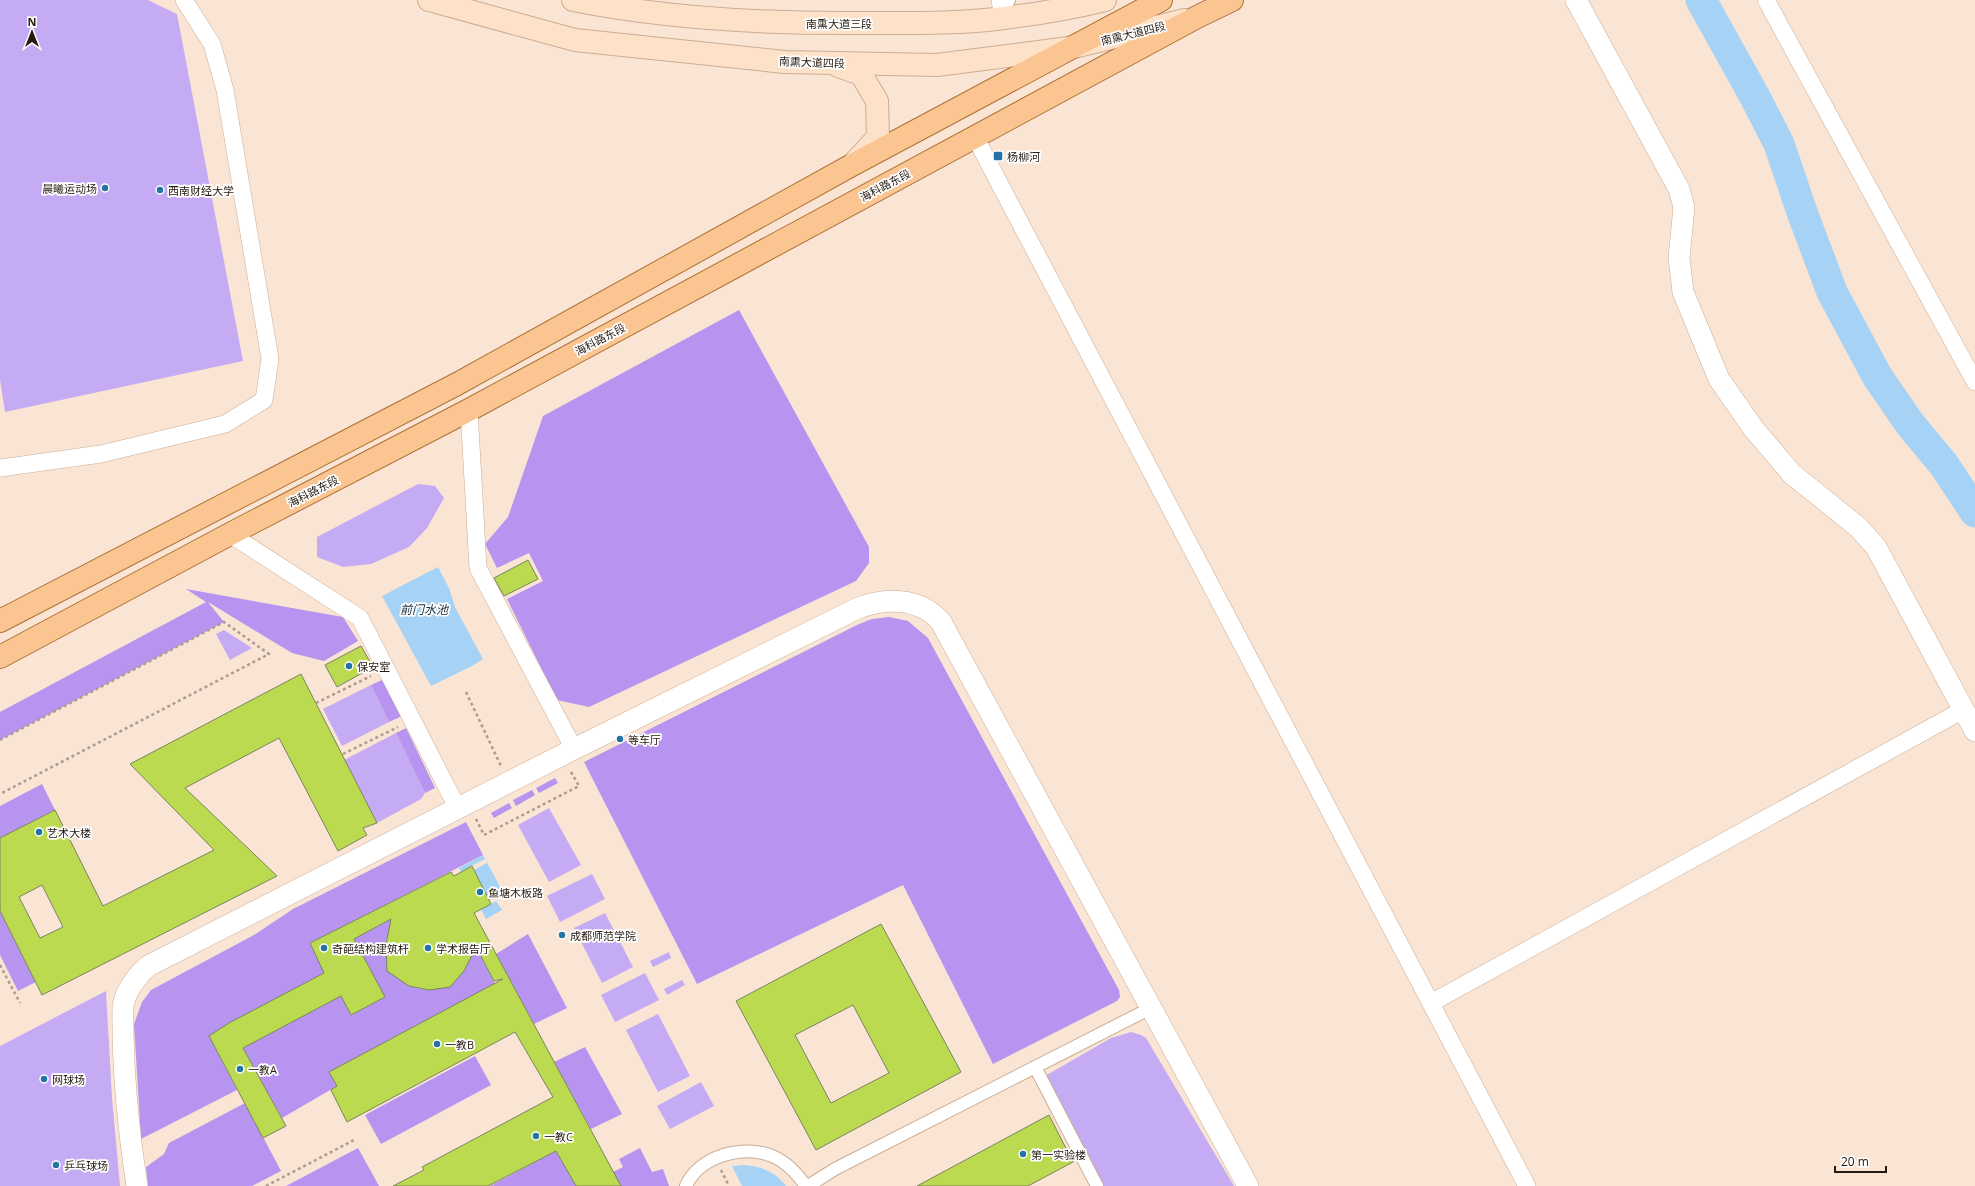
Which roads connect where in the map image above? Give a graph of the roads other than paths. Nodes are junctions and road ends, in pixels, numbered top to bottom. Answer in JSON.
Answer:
{"nodes":[{"id":1,"x":184,"y":0,"type":"edge"},
{"id":2,"x":429,"y":0,"type":"edge"},
{"id":3,"x":573,"y":0,"type":"edge"},
{"id":4,"x":1105,"y":0,"type":"edge"},
{"id":5,"x":1161,"y":0,"type":"edge"},
{"id":6,"x":1232,"y":0,"type":"edge"},
{"id":7,"x":1576,"y":0,"type":"edge"},
{"id":8,"x":1766,"y":0,"type":"edge"},
{"id":9,"x":613,"y":4,"type":"edge"},
{"id":10,"x":1005,"y":6,"type":"edge"},
{"id":11,"x":1196,"y":17,"type":"junction"},
{"id":12,"x":1069,"y":48,"type":"junction"},
{"id":13,"x":832,"y":63,"type":"junction"},
{"id":14,"x":975,"y":137,"type":"junction"},
{"id":15,"x":852,"y":165,"type":"junction"},
{"id":16,"x":1975,"y":382,"type":"edge"},
{"id":17,"x":469,"y":410,"type":"junction"},
{"id":18,"x":0,"y":468,"type":"edge"},
{"id":19,"x":230,"y":534,"type":"junction"},
{"id":20,"x":0,"y":622,"type":"edge"},
{"id":21,"x":0,"y":657,"type":"edge"},
{"id":22,"x":1963,"y":710,"type":"junction"},
{"id":23,"x":1975,"y":732,"type":"edge"},
{"id":24,"x":568,"y":752,"type":"junction"},
{"id":25,"x":463,"y":806,"type":"junction"},
{"id":26,"x":1431,"y":1003,"type":"junction"},
{"id":27,"x":1151,"y":1008,"type":"junction"},
{"id":28,"x":1035,"y":1067,"type":"junction"},
{"id":29,"x":137,"y":1186,"type":"edge"},
{"id":30,"x":686,"y":1186,"type":"edge"},
{"id":31,"x":807,"y":1186,"type":"edge"},
{"id":32,"x":1097,"y":1186,"type":"edge"},
{"id":33,"x":1248,"y":1186,"type":"edge"},
{"id":34,"x":1527,"y":1186,"type":"edge"}],
"edges":[{"from":1,"to":18,"type":"street"},
{"from":2,"to":13,"type":"main road","name":"南熏大道四段"},
{"from":3,"to":9,"type":"main road","name":"南熏大道三段"},
{"from":4,"to":10,"type":"main road","name":"南熏大道三段"},
{"from":5,"to":12,"type":"main road"},
{"from":6,"to":11,"type":"main road","name":"海科路东段"},
{"from":7,"to":22,"type":"street"},
{"from":8,"to":16,"type":"street"},
{"from":9,"to":10,"type":"main road","name":"南熏大道三段"},
{"from":11,"to":12,"type":"main road","name":"南熏大道四段"},
{"from":11,"to":14,"type":"main road","name":"海科路东段"},
{"from":12,"to":13,"type":"main road","name":"南熏大道四段"},
{"from":12,"to":15,"type":"main road"},
{"from":13,"to":15,"type":"main road"},
{"from":14,"to":17,"type":"main road","name":"海科路东段"},
{"from":14,"to":26,"type":"street"},
{"from":15,"to":20,"type":"main road"},
{"from":17,"to":19,"type":"main road","name":"海科路东段"},
{"from":17,"to":24,"type":"street"},
{"from":19,"to":21,"type":"main road","name":"海科路东段"},
{"from":19,"to":25,"type":"street"},
{"from":22,"to":23,"type":"street"},
{"from":22,"to":26,"type":"street"},
{"from":24,"to":25,"type":"street"},
{"from":24,"to":27,"type":"street"},
{"from":25,"to":29,"type":"street"},
{"from":26,"to":34,"type":"street"},
{"from":27,"to":28,"type":"street"},
{"from":27,"to":33,"type":"street"},
{"from":28,"to":31,"type":"street"},
{"from":28,"to":32,"type":"street"},
{"from":30,"to":31,"type":"street"}]}
